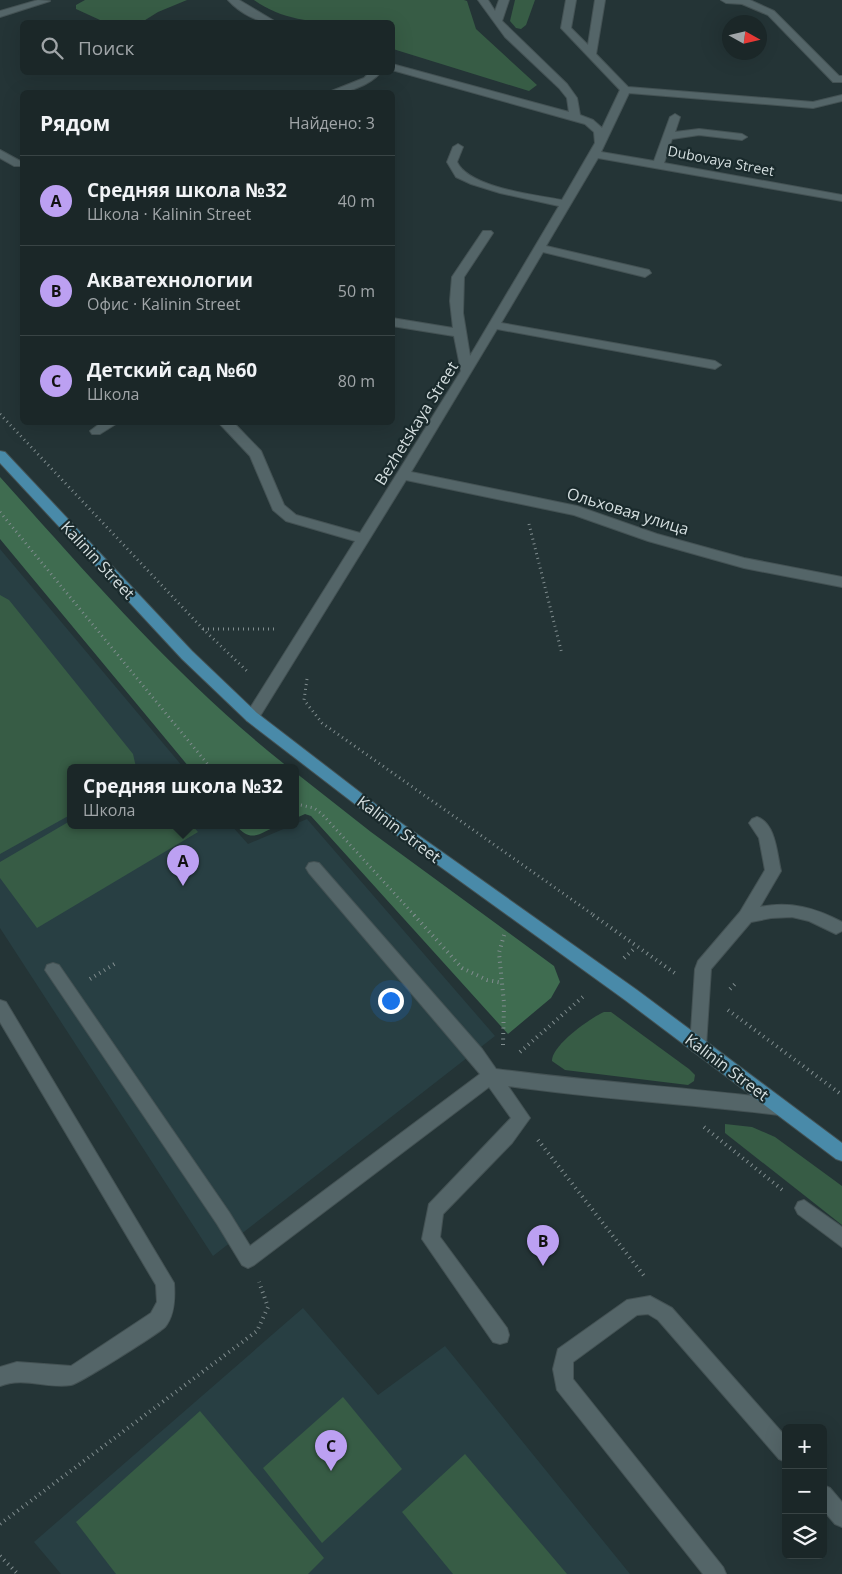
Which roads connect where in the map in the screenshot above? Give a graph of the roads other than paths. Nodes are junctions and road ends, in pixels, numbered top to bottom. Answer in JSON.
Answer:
{"nodes":[{"id":1,"x":28,"y":0,"type":"edge"},
{"id":2,"x":233,"y":0,"type":"edge"},
{"id":3,"x":483,"y":0,"type":"edge"},
{"id":4,"x":504,"y":0,"type":"edge"},
{"id":5,"x":570,"y":0,"type":"edge"},
{"id":6,"x":600,"y":0,"type":"edge"},
{"id":7,"x":726,"y":0,"type":"edge"},
{"id":8,"x":0,"y":14,"type":"edge"},
{"id":9,"x":266,"y":20,"type":"edge"},
{"id":10,"x":497,"y":21,"type":"junction"},
{"id":11,"x":592,"y":53,"type":"junction"},
{"id":12,"x":395,"y":68,"type":"edge"},
{"id":13,"x":373,"y":75,"type":"edge"},
{"id":14,"x":842,"y":79,"type":"edge"},
{"id":15,"x":340,"y":90,"type":"edge"},
{"id":16,"x":623,"y":95,"type":"junction"},
{"id":17,"x":842,"y":98,"type":"edge"},
{"id":18,"x":575,"y":117,"type":"junction"},
{"id":19,"x":675,"y":117,"type":"dead end"},
{"id":20,"x":668,"y":136,"type":"junction"},
{"id":21,"x":742,"y":137,"type":"dead end"},
{"id":22,"x":458,"y":147,"type":"dead end"},
{"id":23,"x":597,"y":148,"type":"junction"},
{"id":24,"x":0,"y":153,"type":"edge"},
{"id":25,"x":18,"y":164,"type":"dead end"},
{"id":26,"x":658,"y":164,"type":"junction"},
{"id":27,"x":842,"y":198,"type":"edge"},
{"id":28,"x":566,"y":204,"type":"junction"},
{"id":29,"x":488,"y":233,"type":"dead end"},
{"id":30,"x":539,"y":248,"type":"junction"},
{"id":31,"x":645,"y":273,"type":"dead end"},
{"id":32,"x":395,"y":322,"type":"edge"},
{"id":33,"x":494,"y":325,"type":"junction"},
{"id":34,"x":460,"y":333,"type":"junction"},
{"id":35,"x":715,"y":365,"type":"dead end"},
{"id":36,"x":467,"y":371,"type":"junction"},
{"id":37,"x":107,"y":425,"type":"edge"},
{"id":38,"x":227,"y":425,"type":"edge"},
{"id":39,"x":96,"y":431,"type":"dead end"},
{"id":40,"x":0,"y":455,"type":"edge"},
{"id":41,"x":403,"y":475,"type":"junction"},
{"id":42,"x":364,"y":539,"type":"junction"},
{"id":43,"x":842,"y":582,"type":"edge"},
{"id":44,"x":252,"y":717,"type":"junction"},
{"id":45,"x":757,"y":823,"type":"dead end"},
{"id":46,"x":314,"y":868,"type":"dead end"},
{"id":47,"x":746,"y":917,"type":"junction"},
{"id":48,"x":836,"y":927,"type":"dead end"},
{"id":49,"x":52,"y":970,"type":"dead end"},
{"id":50,"x":0,"y":1007,"type":"edge"},
{"id":51,"x":698,"y":1046,"type":"junction"},
{"id":52,"x":491,"y":1076,"type":"junction"},
{"id":53,"x":779,"y":1106,"type":"junction"},
{"id":54,"x":842,"y":1153,"type":"edge"},
{"id":55,"x":804,"y":1208,"type":"road end"},
{"id":56,"x":842,"y":1238,"type":"edge"},
{"id":57,"x":500,"y":1335,"type":"dead end"},
{"id":58,"x":0,"y":1378,"type":"edge"},
{"id":59,"x":782,"y":1447,"type":"edge"},
{"id":60,"x":827,"y":1500,"type":"edge"},
{"id":61,"x":842,"y":1517,"type":"edge"},
{"id":62,"x":716,"y":1574,"type":"edge"}],
"edges":[{"from":1,"to":8,"type":"street"},
{"from":2,"to":9,"type":"street"},
{"from":3,"to":10,"type":"street"},
{"from":4,"to":10,"type":"street"},
{"from":5,"to":11,"type":"street"},
{"from":6,"to":11,"type":"street"},
{"from":7,"to":14,"type":"street"},
{"from":10,"to":18,"type":"street"},
{"from":11,"to":16,"type":"street"},
{"from":12,"to":18,"type":"street"},
{"from":13,"to":15,"type":"street"},
{"from":16,"to":17,"type":"street"},
{"from":16,"to":23,"type":"street","name":"Bezhetskaya Street"},
{"from":18,"to":23,"type":"street"},
{"from":19,"to":20,"type":"street"},
{"from":20,"to":21,"type":"street"},
{"from":20,"to":26,"type":"street"},
{"from":22,"to":28,"type":"street"},
{"from":23,"to":26,"type":"street","name":"Dubovaya Street"},
{"from":23,"to":28,"type":"street","name":"Bezhetskaya Street"},
{"from":24,"to":25,"type":"street"},
{"from":26,"to":27,"type":"street","name":"Dubovaya Street"},
{"from":28,"to":30,"type":"street","name":"Bezhetskaya Street"},
{"from":29,"to":34,"type":"street"},
{"from":30,"to":31,"type":"street"},
{"from":30,"to":33,"type":"street","name":"Bezhetskaya Street"},
{"from":32,"to":34,"type":"street"},
{"from":33,"to":35,"type":"street"},
{"from":33,"to":36,"type":"street","name":"Bezhetskaya Street"},
{"from":34,"to":36,"type":"street"},
{"from":36,"to":41,"type":"street","name":"Bezhetskaya Street"},
{"from":37,"to":39,"type":"street"},
{"from":38,"to":42,"type":"street"},
{"from":40,"to":44,"type":"main road","name":"Kalinin Street"},
{"from":41,"to":42,"type":"street","name":"Bezhetskaya Street"},
{"from":41,"to":43,"type":"street","name":"Ольховая улица"},
{"from":42,"to":44,"type":"street","name":"Bezhetskaya Street"},
{"from":44,"to":51,"type":"main road","name":"Kalinin Street"},
{"from":45,"to":47,"type":"street"},
{"from":46,"to":52,"type":"street"},
{"from":47,"to":48,"type":"street"},
{"from":47,"to":51,"type":"street"},
{"from":49,"to":52,"type":"street"},
{"from":50,"to":58,"type":"street"},
{"from":51,"to":53,"type":"main road","name":"Kalinin Street"},
{"from":52,"to":53,"type":"street"},
{"from":52,"to":57,"type":"street"},
{"from":53,"to":54,"type":"main road","name":"Kalinin Street"},
{"from":55,"to":56,"type":"street"},
{"from":59,"to":62,"type":"street"},
{"from":60,"to":61,"type":"street"}]}
